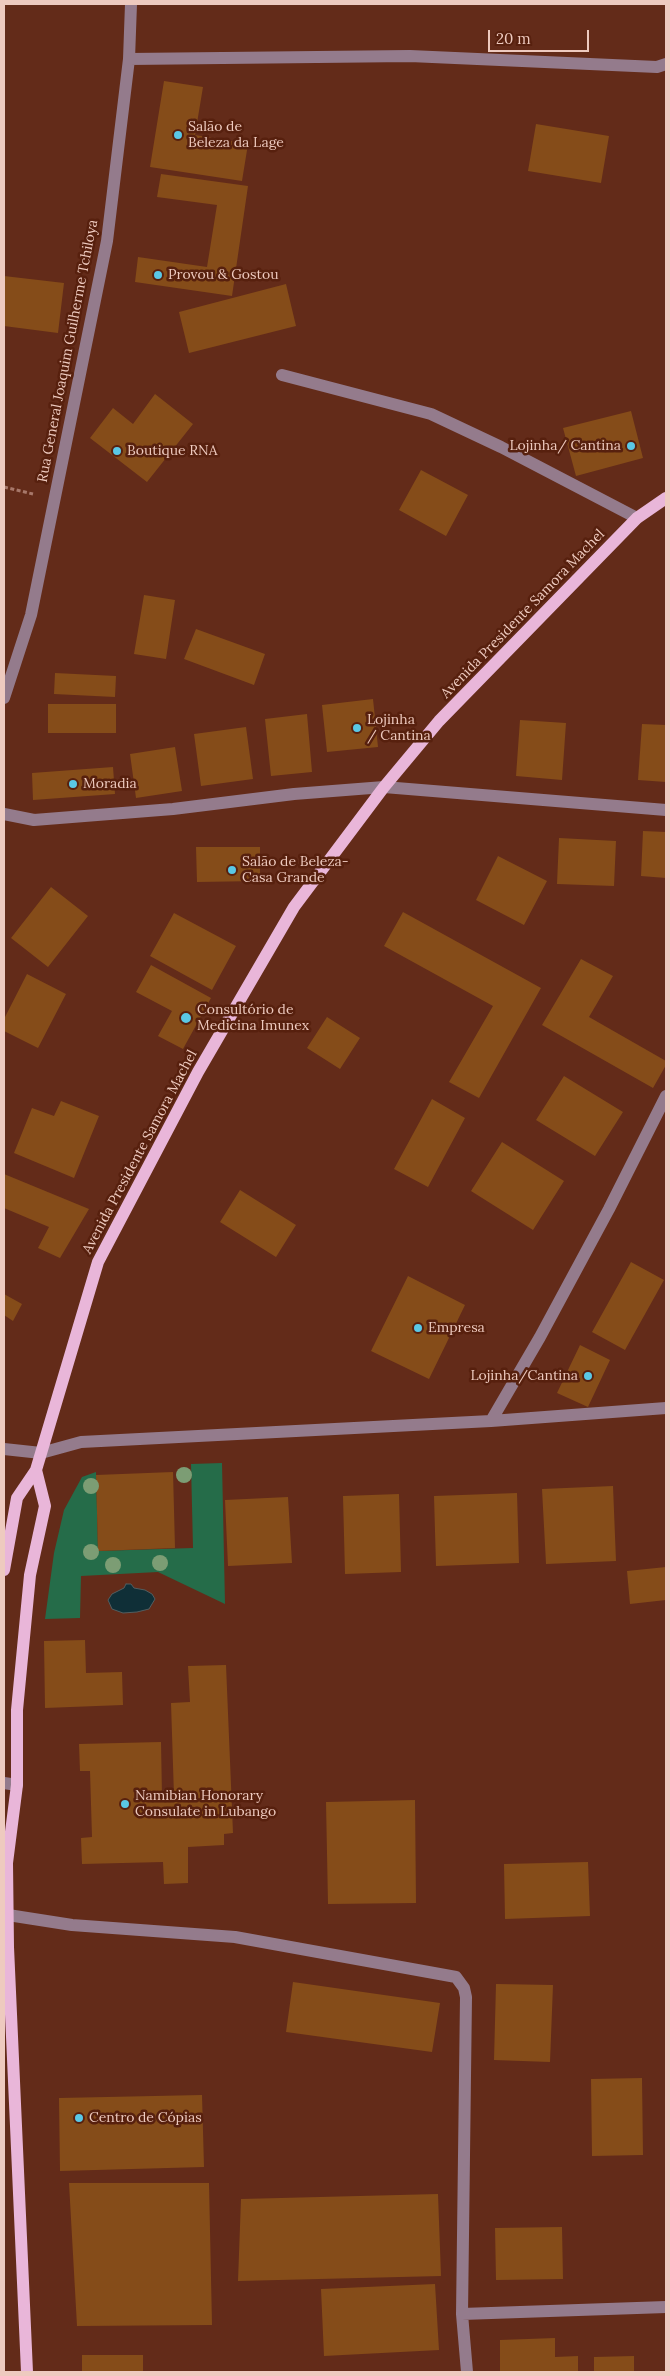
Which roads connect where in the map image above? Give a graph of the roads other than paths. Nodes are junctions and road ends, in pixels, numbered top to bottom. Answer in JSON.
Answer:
{"nodes":[{"id":1,"x":131,"y":4,"type":"edge"},
{"id":2,"x":129,"y":58,"type":"junction"},
{"id":3,"x":666,"y":64,"type":"edge"},
{"id":4,"x":282,"y":375,"type":"dead end"},
{"id":5,"x":666,"y":498,"type":"edge"},
{"id":6,"x":637,"y":518,"type":"junction"},
{"id":7,"x":4,"y":698,"type":"edge"},
{"id":8,"x":384,"y":787,"type":"junction"},
{"id":9,"x":666,"y":810,"type":"edge"},
{"id":10,"x":4,"y":814,"type":"edge"},
{"id":11,"x":666,"y":1096,"type":"edge"},
{"id":12,"x":666,"y":1408,"type":"edge"},
{"id":13,"x":491,"y":1421,"type":"junction"},
{"id":14,"x":4,"y":1449,"type":"edge"},
{"id":15,"x":41,"y":1454,"type":"junction"},
{"id":16,"x":36,"y":1470,"type":"junction"},
{"id":17,"x":4,"y":1570,"type":"edge"},
{"id":18,"x":10,"y":1784,"type":"edge"},
{"id":19,"x":4,"y":1849,"type":"edge"},
{"id":20,"x":7,"y":1862,"type":"junction"},
{"id":21,"x":8,"y":1915,"type":"junction"},
{"id":22,"x":6,"y":1946,"type":"edge"},
{"id":23,"x":666,"y":2307,"type":"edge"},
{"id":24,"x":462,"y":2314,"type":"junction"},
{"id":25,"x":27,"y":2372,"type":"edge"},
{"id":26,"x":467,"y":2372,"type":"edge"}],
"edges":[{"from":1,"to":2,"type":"street","name":"Rua General Joaquim Guilherme Tchiloya"},
{"from":2,"to":3,"type":"street"},
{"from":2,"to":7,"type":"street","name":"Rua General Joaquim Guilherme Tchiloya"},
{"from":4,"to":6,"type":"street"},
{"from":5,"to":6,"type":"main road","name":"Avenida Presidente Samora Machel"},
{"from":6,"to":8,"type":"main road","name":"Avenida Presidente Samora Machel"},
{"from":8,"to":9,"type":"street"},
{"from":8,"to":10,"type":"street"},
{"from":8,"to":15,"type":"main road","name":"Avenida Presidente Samora Machel"},
{"from":11,"to":13,"type":"street"},
{"from":12,"to":13,"type":"street"},
{"from":13,"to":15,"type":"street"},
{"from":14,"to":15,"type":"street"},
{"from":15,"to":16,"type":"main road","name":"Avenida Presidente Samora Machel"},
{"from":16,"to":17,"type":"main road","name":"Avenida Presidente Samora Machel"},
{"from":16,"to":18,"type":"main road"},
{"from":18,"to":20,"type":"main road"},
{"from":19,"to":20,"type":"main road"},
{"from":20,"to":21,"type":"main road"},
{"from":21,"to":22,"type":"main road"},
{"from":21,"to":24,"type":"street"},
{"from":22,"to":25,"type":"main road"},
{"from":23,"to":24,"type":"street"},
{"from":24,"to":26,"type":"street"}]}
